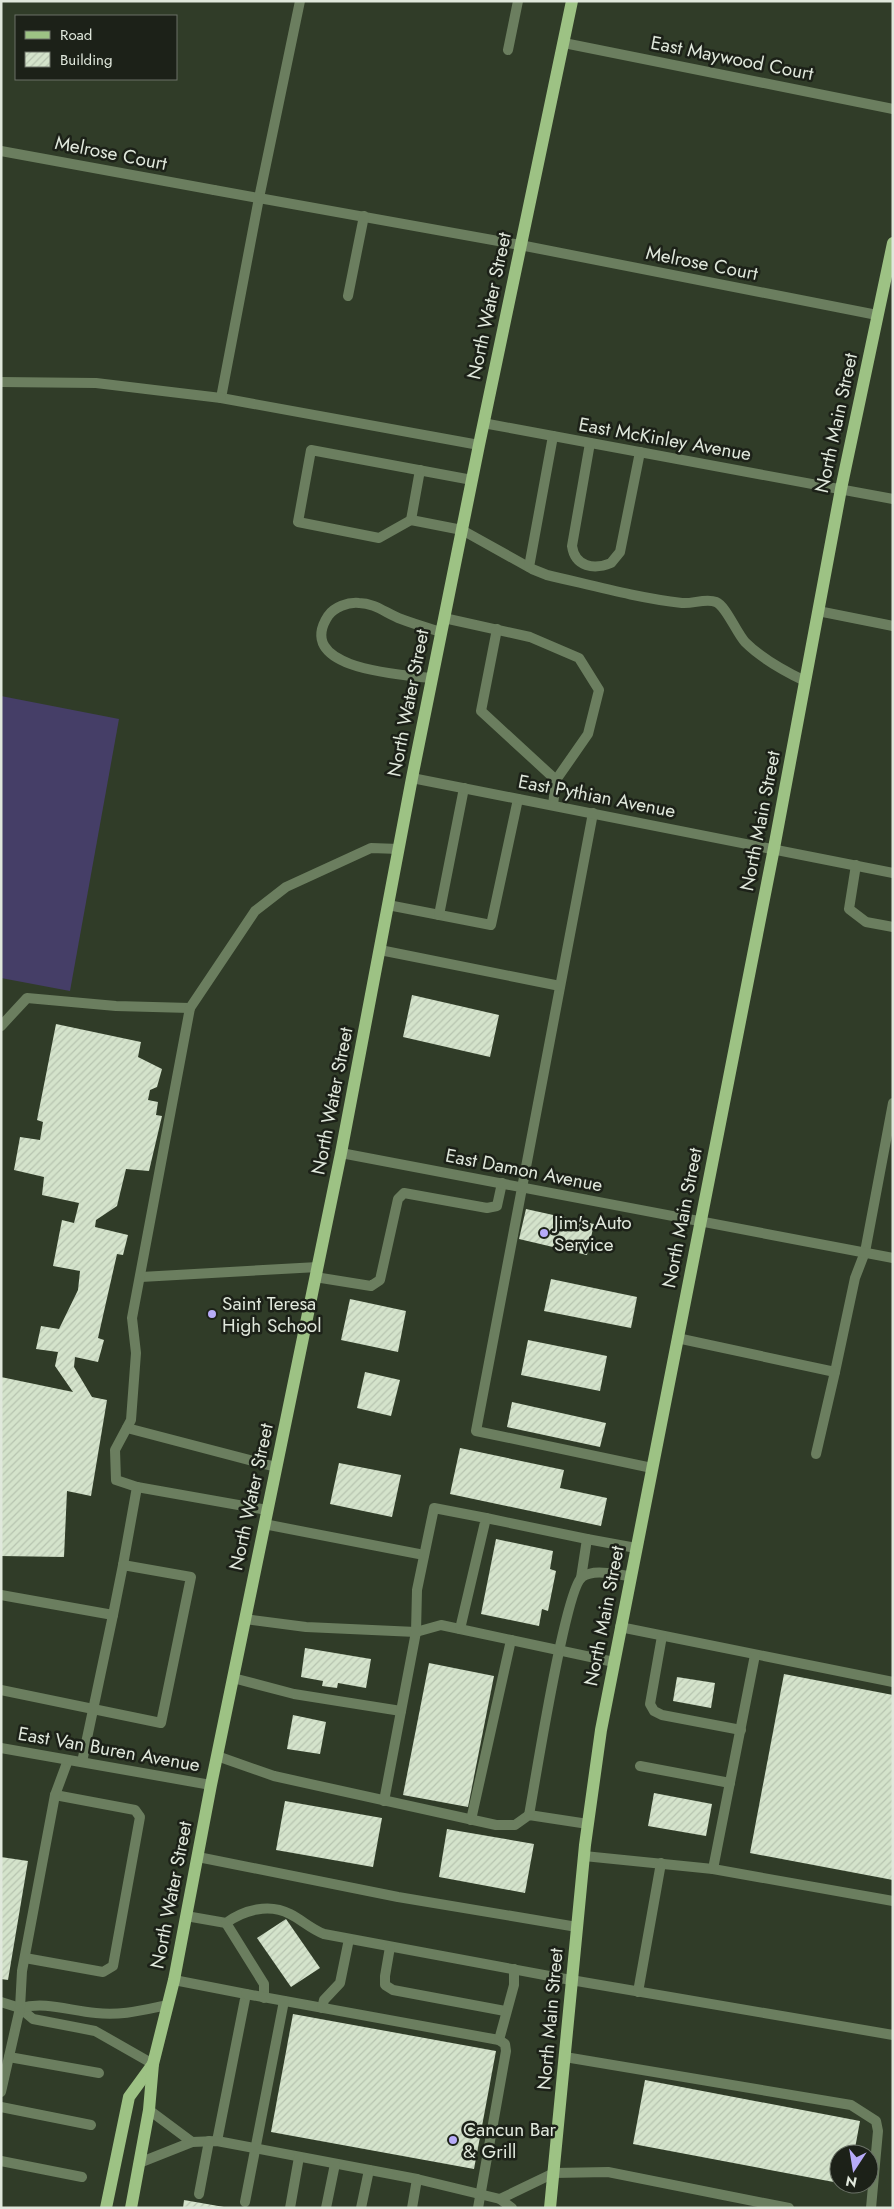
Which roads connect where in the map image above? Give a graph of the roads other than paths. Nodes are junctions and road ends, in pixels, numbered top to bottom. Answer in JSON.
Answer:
{"nodes":[{"id":1,"x":300,"y":1,"type":"edge"},
{"id":2,"x":518,"y":1,"type":"edge"},
{"id":3,"x":572,"y":1,"type":"edge"},
{"id":4,"x":564,"y":42,"type":"junction"},
{"id":5,"x":508,"y":50,"type":"dead end"},
{"id":6,"x":893,"y":109,"type":"edge"},
{"id":7,"x":1,"y":151,"type":"edge"},
{"id":8,"x":259,"y":198,"type":"junction"},
{"id":9,"x":364,"y":216,"type":"junction"},
{"id":10,"x":893,"y":243,"type":"edge"},
{"id":11,"x":520,"y":245,"type":"junction"},
{"id":12,"x":348,"y":296,"type":"dead end"},
{"id":13,"x":877,"y":316,"type":"junction"},
{"id":14,"x":1,"y":382,"type":"edge"},
{"id":15,"x":222,"y":398,"type":"junction"},
{"id":16,"x":483,"y":423,"type":"junction"},
{"id":17,"x":552,"y":436,"type":"junction"},
{"id":18,"x":590,"y":443,"type":"junction"},
{"id":19,"x":479,"y":445,"type":"junction"},
{"id":20,"x":640,"y":452,"type":"junction"},
{"id":21,"x":420,"y":470,"type":"junction"},
{"id":22,"x":472,"y":480,"type":"junction"},
{"id":23,"x":841,"y":489,"type":"junction"},
{"id":24,"x":893,"y":499,"type":"edge"},
{"id":25,"x":411,"y":520,"type":"junction"},
{"id":26,"x":462,"y":530,"type":"junction"},
{"id":27,"x":529,"y":567,"type":"junction"},
{"id":28,"x":593,"y":567,"type":"junction"},
{"id":29,"x":589,"y":584,"type":"junction"},
{"id":30,"x":818,"y":611,"type":"junction"},
{"id":31,"x":444,"y":618,"type":"junction"},
{"id":32,"x":893,"y":626,"type":"edge"},
{"id":33,"x":497,"y":629,"type":"junction"},
{"id":34,"x":441,"y":632,"type":"junction"},
{"id":35,"x":432,"y":678,"type":"junction"},
{"id":36,"x":805,"y":681,"type":"junction"},
{"id":37,"x":412,"y":778,"type":"junction"},
{"id":38,"x":556,"y":780,"type":"junction"},
{"id":39,"x":464,"y":788,"type":"junction"},
{"id":40,"x":518,"y":799,"type":"junction"},
{"id":41,"x":553,"y":805,"type":"junction"},
{"id":42,"x":593,"y":813,"type":"junction"},
{"id":43,"x":774,"y":848,"type":"junction"},
{"id":44,"x":399,"y":849,"type":"junction"},
{"id":45,"x":856,"y":865,"type":"junction"},
{"id":46,"x":893,"y":873,"type":"edge"},
{"id":47,"x":388,"y":905,"type":"junction"},
{"id":48,"x":439,"y":915,"type":"junction"},
{"id":49,"x":893,"y":928,"type":"edge"},
{"id":50,"x":380,"y":950,"type":"junction"},
{"id":51,"x":560,"y":986,"type":"junction"},
{"id":52,"x":190,"y":1008,"type":"junction"},
{"id":53,"x":1,"y":1026,"type":"edge"},
{"id":54,"x":893,"y":1104,"type":"edge"},
{"id":55,"x":341,"y":1154,"type":"junction"},
{"id":56,"x":502,"y":1184,"type":"junction"},
{"id":57,"x":522,"y":1187,"type":"junction"},
{"id":58,"x":701,"y":1220,"type":"junction"},
{"id":59,"x":865,"y":1252,"type":"junction"},
{"id":60,"x":893,"y":1258,"type":"edge"},
{"id":61,"x":316,"y":1272,"type":"junction"},
{"id":62,"x":141,"y":1277,"type":"junction"},
{"id":63,"x":678,"y":1338,"type":"junction"},
{"id":64,"x":835,"y":1372,"type":"junction"},
{"id":65,"x":127,"y":1428,"type":"junction"},
{"id":66,"x":816,"y":1454,"type":"dead end"},
{"id":67,"x":276,"y":1467,"type":"junction"},
{"id":68,"x":652,"y":1468,"type":"junction"},
{"id":69,"x":137,"y":1487,"type":"junction"},
{"id":70,"x":267,"y":1510,"type":"junction"},
{"id":71,"x":486,"y":1518,"type":"junction"},
{"id":72,"x":264,"y":1524,"type":"junction"},
{"id":73,"x":587,"y":1539,"type":"junction"},
{"id":74,"x":636,"y":1548,"type":"junction"},
{"id":75,"x":424,"y":1555,"type":"junction"},
{"id":76,"x":123,"y":1565,"type":"junction"},
{"id":77,"x":630,"y":1576,"type":"junction"},
{"id":78,"x":581,"y":1578,"type":"junction"},
{"id":79,"x":1,"y":1595,"type":"edge"},
{"id":80,"x":113,"y":1616,"type":"junction"},
{"id":81,"x":245,"y":1619,"type":"junction"},
{"id":82,"x":620,"y":1627,"type":"junction"},
{"id":83,"x":460,"y":1629,"type":"junction"},
{"id":84,"x":416,"y":1632,"type":"junction"},
{"id":85,"x":662,"y":1636,"type":"junction"},
{"id":86,"x":511,"y":1640,"type":"junction"},
{"id":87,"x":559,"y":1650,"type":"junction"},
{"id":88,"x":755,"y":1654,"type":"junction"},
{"id":89,"x":614,"y":1662,"type":"junction"},
{"id":90,"x":233,"y":1678,"type":"junction"},
{"id":91,"x":893,"y":1682,"type":"edge"},
{"id":92,"x":1,"y":1690,"type":"edge"},
{"id":93,"x":93,"y":1710,"type":"junction"},
{"id":94,"x":401,"y":1711,"type":"junction"},
{"id":95,"x":740,"y":1730,"type":"junction"},
{"id":96,"x":1,"y":1748,"type":"edge"},
{"id":97,"x":216,"y":1756,"type":"junction"},
{"id":98,"x":68,"y":1760,"type":"junction"},
{"id":99,"x":82,"y":1762,"type":"junction"},
{"id":100,"x":640,"y":1766,"type":"dead end"},
{"id":101,"x":730,"y":1783,"type":"junction"},
{"id":102,"x":211,"y":1784,"type":"junction"},
{"id":103,"x":55,"y":1795,"type":"junction"},
{"id":104,"x":384,"y":1801,"type":"junction"},
{"id":105,"x":529,"y":1815,"type":"junction"},
{"id":106,"x":471,"y":1820,"type":"junction"},
{"id":107,"x":588,"y":1824,"type":"junction"},
{"id":108,"x":584,"y":1856,"type":"junction"},
{"id":109,"x":198,"y":1857,"type":"junction"},
{"id":110,"x":661,"y":1863,"type":"junction"},
{"id":111,"x":713,"y":1869,"type":"junction"},
{"id":112,"x":893,"y":1901,"type":"edge"},
{"id":113,"x":186,"y":1916,"type":"junction"},
{"id":114,"x":226,"y":1923,"type":"junction"},
{"id":115,"x":578,"y":1927,"type":"junction"},
{"id":116,"x":349,"y":1939,"type":"junction"},
{"id":117,"x":390,"y":1947,"type":"junction"},
{"id":118,"x":25,"y":1958,"type":"junction"},
{"id":119,"x":514,"y":1970,"type":"junction"},
{"id":120,"x":174,"y":1980,"type":"junction"},
{"id":121,"x":572,"y":1980,"type":"junction"},
{"id":122,"x":638,"y":1992,"type":"junction"},
{"id":123,"x":246,"y":1994,"type":"junction"},
{"id":124,"x":264,"y":1998,"type":"junction"},
{"id":125,"x":284,"y":2001,"type":"junction"},
{"id":126,"x":1,"y":2002,"type":"edge"},
{"id":127,"x":168,"y":2005,"type":"junction"},
{"id":128,"x":20,"y":2008,"type":"junction"},
{"id":129,"x":322,"y":2008,"type":"junction"},
{"id":130,"x":505,"y":2011,"type":"junction"},
{"id":131,"x":893,"y":2035,"type":"edge"},
{"id":132,"x":499,"y":2040,"type":"junction"},
{"id":133,"x":9,"y":2057,"type":"junction"},
{"id":134,"x":565,"y":2057,"type":"junction"},
{"id":135,"x":153,"y":2064,"type":"junction"},
{"id":136,"x":99,"y":2073,"type":"dead end"},
{"id":137,"x":1,"y":2092,"type":"edge"},
{"id":138,"x":1,"y":2107,"type":"edge"},
{"id":139,"x":149,"y":2110,"type":"junction"},
{"id":140,"x":91,"y":2124,"type":"dead end"},
{"id":141,"x":213,"y":2141,"type":"junction"},
{"id":142,"x":192,"y":2142,"type":"junction"},
{"id":143,"x":256,"y":2149,"type":"junction"},
{"id":144,"x":299,"y":2157,"type":"junction"},
{"id":145,"x":1,"y":2161,"type":"edge"},
{"id":146,"x":139,"y":2163,"type":"junction"},
{"id":147,"x":335,"y":2164,"type":"junction"},
{"id":148,"x":369,"y":2170,"type":"junction"},
{"id":149,"x":554,"y":2173,"type":"junction"},
{"id":150,"x":82,"y":2177,"type":"dead end"},
{"id":151,"x":418,"y":2179,"type":"junction"},
{"id":152,"x":199,"y":2194,"type":"dead end"},
{"id":153,"x":480,"y":2194,"type":"junction"},
{"id":154,"x":500,"y":2200,"type":"junction"},
{"id":155,"x":245,"y":2202,"type":"dead end"},
{"id":156,"x":106,"y":2208,"type":"edge"},
{"id":157,"x":131,"y":2208,"type":"edge"},
{"id":158,"x":290,"y":2208,"type":"edge"},
{"id":159,"x":326,"y":2208,"type":"edge"},
{"id":160,"x":362,"y":2208,"type":"edge"},
{"id":161,"x":412,"y":2208,"type":"edge"},
{"id":162,"x":478,"y":2208,"type":"edge"},
{"id":163,"x":512,"y":2208,"type":"edge"},
{"id":164,"x":550,"y":2208,"type":"edge"},
{"id":165,"x":789,"y":2208,"type":"edge"},
{"id":166,"x":871,"y":2208,"type":"edge"}],
"edges":[{"from":1,"to":8,"type":"street"},
{"from":2,"to":5,"type":"street"},
{"from":3,"to":4,"type":"main road","name":"North Water Street"},
{"from":4,"to":6,"type":"street","name":"East Maywood Court"},
{"from":4,"to":11,"type":"main road","name":"North Water Street"},
{"from":7,"to":8,"type":"street","name":"Melrose Court"},
{"from":8,"to":9,"type":"street","name":"Melrose Court"},
{"from":8,"to":15,"type":"street"},
{"from":9,"to":11,"type":"street","name":"Melrose Court"},
{"from":9,"to":12,"type":"street"},
{"from":10,"to":13,"type":"main road","name":"North Main Street"},
{"from":11,"to":13,"type":"street","name":"Melrose Court"},
{"from":11,"to":16,"type":"main road","name":"North Water Street"},
{"from":13,"to":23,"type":"main road","name":"North Main Street"},
{"from":14,"to":15,"type":"street"},
{"from":15,"to":19,"type":"street"},
{"from":16,"to":17,"type":"street","name":"East McKinley Avenue"},
{"from":16,"to":19,"type":"main road","name":"North Water Street"},
{"from":17,"to":18,"type":"street","name":"East McKinley Avenue"},
{"from":17,"to":27,"type":"street"},
{"from":18,"to":20,"type":"street","name":"East McKinley Avenue"},
{"from":18,"to":28,"type":"street"},
{"from":19,"to":22,"type":"main road","name":"North Water Street"},
{"from":20,"to":23,"type":"street","name":"East McKinley Avenue"},
{"from":20,"to":28,"type":"street"},
{"from":21,"to":22,"type":"street"},
{"from":21,"to":25,"type":"street"},
{"from":21,"to":25,"type":"street"},
{"from":22,"to":26,"type":"main road","name":"North Water Street"},
{"from":23,"to":24,"type":"street","name":"East McKinley Avenue"},
{"from":23,"to":30,"type":"main road","name":"North Main Street"},
{"from":25,"to":26,"type":"street"},
{"from":26,"to":27,"type":"street"},
{"from":26,"to":31,"type":"main road","name":"North Water Street"},
{"from":27,"to":29,"type":"street"},
{"from":28,"to":29,"type":"street"},
{"from":29,"to":36,"type":"street"},
{"from":30,"to":32,"type":"street"},
{"from":30,"to":36,"type":"main road","name":"North Main Street"},
{"from":31,"to":33,"type":"street"},
{"from":31,"to":34,"type":"main road","name":"North Water Street"},
{"from":33,"to":38,"type":"street"},
{"from":33,"to":38,"type":"street"},
{"from":34,"to":35,"type":"main road","name":"North Water Street"},
{"from":34,"to":35,"type":"street"},
{"from":35,"to":37,"type":"main road","name":"North Water Street"},
{"from":36,"to":43,"type":"main road","name":"North Main Street"},
{"from":37,"to":39,"type":"street","name":"East Pythian Avenue"},
{"from":37,"to":44,"type":"main road","name":"North Water Street"},
{"from":38,"to":41,"type":"street"},
{"from":39,"to":40,"type":"street","name":"East Pythian Avenue"},
{"from":39,"to":48,"type":"street"},
{"from":40,"to":41,"type":"street","name":"East Pythian Avenue"},
{"from":40,"to":48,"type":"street"},
{"from":41,"to":42,"type":"street","name":"East Pythian Avenue"},
{"from":42,"to":43,"type":"street","name":"East Pythian Avenue"},
{"from":42,"to":51,"type":"street"},
{"from":43,"to":45,"type":"street","name":"East Pythian Avenue"},
{"from":43,"to":58,"type":"main road","name":"North Main Street"},
{"from":44,"to":47,"type":"main road","name":"North Water Street"},
{"from":44,"to":52,"type":"street"},
{"from":45,"to":46,"type":"street","name":"East Pythian Avenue"},
{"from":45,"to":49,"type":"street"},
{"from":47,"to":48,"type":"street"},
{"from":47,"to":50,"type":"main road","name":"North Water Street"},
{"from":50,"to":51,"type":"street"},
{"from":50,"to":55,"type":"main road","name":"North Water Street"},
{"from":51,"to":57,"type":"street"},
{"from":52,"to":53,"type":"street"},
{"from":52,"to":62,"type":"street"},
{"from":54,"to":59,"type":"street"},
{"from":55,"to":56,"type":"street","name":"East Damon Avenue"},
{"from":55,"to":61,"type":"main road","name":"North Water Street"},
{"from":56,"to":57,"type":"street","name":"East Damon Avenue"},
{"from":56,"to":61,"type":"street"},
{"from":57,"to":58,"type":"street","name":"East Damon Avenue"},
{"from":57,"to":68,"type":"street"},
{"from":58,"to":59,"type":"street","name":"East Damon Avenue"},
{"from":58,"to":63,"type":"main road","name":"North Main Street"},
{"from":59,"to":60,"type":"street","name":"East Damon Avenue"},
{"from":59,"to":64,"type":"street"},
{"from":61,"to":62,"type":"street"},
{"from":61,"to":67,"type":"main road","name":"North Water Street"},
{"from":62,"to":65,"type":"street"},
{"from":63,"to":64,"type":"street"},
{"from":63,"to":68,"type":"main road","name":"North Main Street"},
{"from":64,"to":66,"type":"street"},
{"from":65,"to":67,"type":"street"},
{"from":65,"to":69,"type":"street"},
{"from":67,"to":70,"type":"main road","name":"North Water Street"},
{"from":68,"to":74,"type":"main road","name":"North Main Street"},
{"from":69,"to":70,"type":"street"},
{"from":69,"to":76,"type":"street"},
{"from":70,"to":72,"type":"main road","name":"North Water Street"},
{"from":71,"to":73,"type":"street"},
{"from":71,"to":75,"type":"street"},
{"from":71,"to":83,"type":"street"},
{"from":72,"to":75,"type":"street"},
{"from":72,"to":81,"type":"main road","name":"North Water Street"},
{"from":73,"to":74,"type":"street"},
{"from":73,"to":78,"type":"street"},
{"from":74,"to":77,"type":"main road","name":"North Main Street"},
{"from":75,"to":84,"type":"street"},
{"from":76,"to":80,"type":"street"},
{"from":76,"to":93,"type":"street"},
{"from":77,"to":78,"type":"street"},
{"from":77,"to":82,"type":"main road","name":"North Main Street"},
{"from":78,"to":87,"type":"street"},
{"from":79,"to":80,"type":"street"},
{"from":80,"to":93,"type":"street"},
{"from":81,"to":84,"type":"street"},
{"from":81,"to":90,"type":"main road","name":"North Water Street"},
{"from":82,"to":85,"type":"street"},
{"from":82,"to":89,"type":"main road","name":"North Main Street"},
{"from":83,"to":84,"type":"street"},
{"from":83,"to":86,"type":"street"},
{"from":84,"to":94,"type":"street"},
{"from":85,"to":88,"type":"street"},
{"from":85,"to":95,"type":"street"},
{"from":86,"to":87,"type":"street"},
{"from":86,"to":106,"type":"street"},
{"from":87,"to":89,"type":"street"},
{"from":87,"to":105,"type":"street"},
{"from":88,"to":91,"type":"street"},
{"from":88,"to":95,"type":"street"},
{"from":89,"to":107,"type":"main road","name":"North Main Street"},
{"from":90,"to":94,"type":"street"},
{"from":90,"to":97,"type":"main road","name":"North Water Street"},
{"from":92,"to":93,"type":"street"},
{"from":93,"to":99,"type":"street"},
{"from":94,"to":104,"type":"street"},
{"from":95,"to":101,"type":"street"},
{"from":96,"to":98,"type":"street","name":"East Van Buren Avenue"},
{"from":97,"to":102,"type":"main road","name":"North Water Street"},
{"from":97,"to":104,"type":"street"},
{"from":98,"to":99,"type":"street","name":"East Van Buren Avenue"},
{"from":98,"to":103,"type":"street"},
{"from":99,"to":102,"type":"street","name":"East Van Buren Avenue"},
{"from":100,"to":101,"type":"street"},
{"from":101,"to":111,"type":"street"},
{"from":102,"to":109,"type":"main road","name":"North Water Street"},
{"from":103,"to":118,"type":"street"},
{"from":103,"to":118,"type":"street"},
{"from":104,"to":106,"type":"street"},
{"from":105,"to":106,"type":"street"},
{"from":105,"to":107,"type":"street"},
{"from":107,"to":108,"type":"main road","name":"North Main Street"},
{"from":108,"to":110,"type":"street"},
{"from":108,"to":115,"type":"main road","name":"North Main Street"},
{"from":109,"to":113,"type":"main road","name":"North Water Street"},
{"from":109,"to":115,"type":"street"},
{"from":110,"to":111,"type":"street"},
{"from":110,"to":122,"type":"street"},
{"from":111,"to":112,"type":"street"},
{"from":113,"to":114,"type":"street"},
{"from":113,"to":120,"type":"main road","name":"North Water Street"},
{"from":114,"to":116,"type":"street"},
{"from":114,"to":124,"type":"street"},
{"from":115,"to":121,"type":"main road","name":"North Main Street"},
{"from":116,"to":117,"type":"street"},
{"from":116,"to":129,"type":"street"},
{"from":117,"to":119,"type":"street"},
{"from":117,"to":130,"type":"street"},
{"from":118,"to":128,"type":"street"},
{"from":119,"to":121,"type":"street"},
{"from":119,"to":130,"type":"street"},
{"from":120,"to":123,"type":"street"},
{"from":120,"to":127,"type":"main road","name":"North Water Street"},
{"from":121,"to":122,"type":"street"},
{"from":121,"to":134,"type":"main road","name":"North Main Street"},
{"from":122,"to":131,"type":"street"},
{"from":123,"to":124,"type":"street"},
{"from":123,"to":141,"type":"street"},
{"from":124,"to":125,"type":"street"},
{"from":125,"to":129,"type":"street"},
{"from":125,"to":143,"type":"street"},
{"from":126,"to":128,"type":"street"},
{"from":127,"to":128,"type":"street"},
{"from":127,"to":135,"type":"main road","name":"North Water Street"},
{"from":128,"to":133,"type":"street"},
{"from":128,"to":135,"type":"street"},
{"from":129,"to":132,"type":"street"},
{"from":130,"to":132,"type":"street"},
{"from":132,"to":153,"type":"street"},
{"from":133,"to":136,"type":"street"},
{"from":133,"to":137,"type":"street"},
{"from":134,"to":149,"type":"main road","name":"North Main Street"},
{"from":134,"to":166,"type":"street"},
{"from":135,"to":139,"type":"main road","name":"North Water Street"},
{"from":135,"to":156,"type":"main road"},
{"from":138,"to":140,"type":"street"},
{"from":139,"to":142,"type":"street"},
{"from":139,"to":146,"type":"main road","name":"North Water Street"},
{"from":141,"to":142,"type":"street"},
{"from":141,"to":143,"type":"street"},
{"from":141,"to":152,"type":"street"},
{"from":142,"to":146,"type":"street"},
{"from":143,"to":144,"type":"street"},
{"from":143,"to":155,"type":"street"},
{"from":144,"to":147,"type":"street"},
{"from":144,"to":158,"type":"street"},
{"from":145,"to":150,"type":"street"},
{"from":146,"to":157,"type":"main road","name":"North Water Street"},
{"from":147,"to":148,"type":"street"},
{"from":147,"to":159,"type":"street"},
{"from":148,"to":151,"type":"street"},
{"from":148,"to":160,"type":"street"},
{"from":149,"to":154,"type":"street"},
{"from":149,"to":164,"type":"main road","name":"North Main Street"},
{"from":149,"to":165,"type":"street"},
{"from":151,"to":153,"type":"street"},
{"from":151,"to":161,"type":"street"},
{"from":153,"to":154,"type":"street"},
{"from":153,"to":162,"type":"street"},
{"from":154,"to":163,"type":"street"}]}
